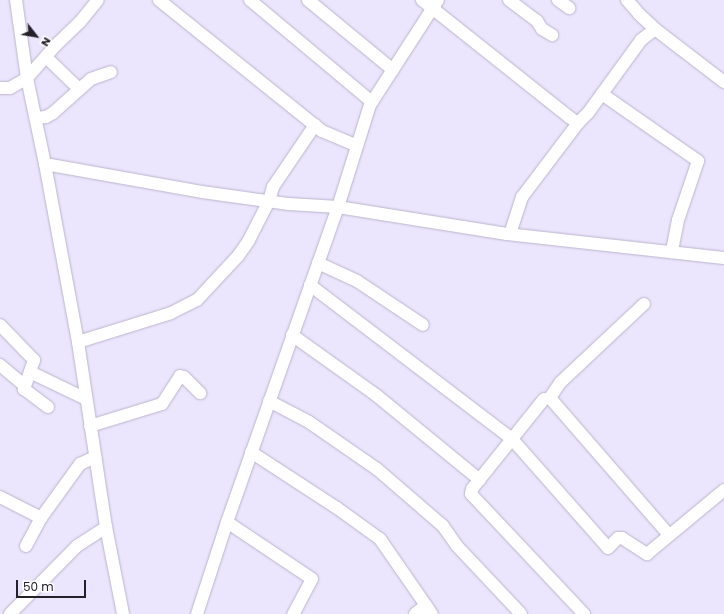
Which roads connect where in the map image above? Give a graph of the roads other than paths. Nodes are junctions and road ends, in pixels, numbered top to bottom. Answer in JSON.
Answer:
{"nodes":[{"id":1,"x":16,"y":0,"type":"edge"},
{"id":2,"x":98,"y":0,"type":"edge"},
{"id":3,"x":159,"y":0,"type":"edge"},
{"id":4,"x":250,"y":0,"type":"edge"},
{"id":5,"x":308,"y":0,"type":"edge"},
{"id":6,"x":422,"y":0,"type":"edge"},
{"id":7,"x":509,"y":0,"type":"edge"},
{"id":8,"x":558,"y":0,"type":"edge"},
{"id":9,"x":627,"y":0,"type":"edge"},
{"id":10,"x":435,"y":4,"type":"edge"},
{"id":11,"x":569,"y":8,"type":"dead end"},
{"id":12,"x":655,"y":29,"type":"junction"},
{"id":13,"x":552,"y":35,"type":"dead end"},
{"id":14,"x":46,"y":57,"type":"junction"},
{"id":15,"x":393,"y":70,"type":"junction"},
{"id":16,"x":111,"y":72,"type":"dead end"},
{"id":17,"x":27,"y":78,"type":"junction"},
{"id":18,"x":724,"y":82,"type":"edge"},
{"id":19,"x":0,"y":88,"type":"edge"},
{"id":20,"x":79,"y":89,"type":"junction"},
{"id":21,"x":602,"y":94,"type":"junction"},
{"id":22,"x":372,"y":102,"type":"junction"},
{"id":23,"x":36,"y":118,"type":"junction"},
{"id":24,"x":578,"y":122,"type":"junction"},
{"id":25,"x":315,"y":125,"type":"junction"},
{"id":26,"x":357,"y":146,"type":"junction"},
{"id":27,"x":46,"y":164,"type":"junction"},
{"id":28,"x":269,"y":201,"type":"junction"},
{"id":29,"x":338,"y":207,"type":"junction"},
{"id":30,"x":510,"y":234,"type":"junction"},
{"id":31,"x":672,"y":252,"type":"junction"},
{"id":32,"x":724,"y":258,"type":"edge"},
{"id":33,"x":318,"y":263,"type":"junction"},
{"id":34,"x":310,"y":285,"type":"junction"},
{"id":35,"x":644,"y":304,"type":"dead end"},
{"id":36,"x":0,"y":325,"type":"edge"},
{"id":37,"x":423,"y":325,"type":"dead end"},
{"id":38,"x":292,"y":335,"type":"junction"},
{"id":39,"x":78,"y":342,"type":"junction"},
{"id":40,"x":0,"y":365,"type":"edge"},
{"id":41,"x":30,"y":372,"type":"junction"},
{"id":42,"x":24,"y":385,"type":"junction"},
{"id":43,"x":200,"y":393,"type":"dead end"},
{"id":44,"x":544,"y":398,"type":"dead end"},
{"id":45,"x":86,"y":399,"type":"junction"},
{"id":46,"x":270,"y":401,"type":"junction"},
{"id":47,"x":48,"y":407,"type":"dead end"},
{"id":48,"x":90,"y":426,"type":"junction"},
{"id":49,"x":512,"y":439,"type":"junction"},
{"id":50,"x":252,"y":452,"type":"junction"},
{"id":51,"x":95,"y":457,"type":"junction"},
{"id":52,"x":480,"y":480,"type":"junction"},
{"id":53,"x":724,"y":490,"type":"edge"},
{"id":54,"x":0,"y":497,"type":"edge"},
{"id":55,"x":40,"y":518,"type":"junction"},
{"id":56,"x":227,"y":522,"type":"junction"},
{"id":57,"x":106,"y":527,"type":"junction"},
{"id":58,"x":669,"y":534,"type":"junction"},
{"id":59,"x":26,"y":546,"type":"dead end"},
{"id":60,"x":429,"y":609,"type":"edge"},
{"id":61,"x":15,"y":612,"type":"edge"},
{"id":62,"x":123,"y":614,"type":"edge"},
{"id":63,"x":197,"y":614,"type":"edge"},
{"id":64,"x":293,"y":614,"type":"edge"},
{"id":65,"x":415,"y":614,"type":"edge"},
{"id":66,"x":521,"y":614,"type":"edge"},
{"id":67,"x":584,"y":614,"type":"edge"}],
"edges":[{"from":1,"to":17,"type":"street"},
{"from":2,"to":14,"type":"street"},
{"from":3,"to":25,"type":"street"},
{"from":4,"to":22,"type":"street"},
{"from":5,"to":15,"type":"street"},
{"from":6,"to":10,"type":"street"},
{"from":7,"to":13,"type":"street"},
{"from":8,"to":11,"type":"street"},
{"from":9,"to":12,"type":"street"},
{"from":10,"to":15,"type":"street"},
{"from":10,"to":24,"type":"street"},
{"from":12,"to":18,"type":"street"},
{"from":12,"to":21,"type":"street"},
{"from":14,"to":17,"type":"street"},
{"from":14,"to":20,"type":"street"},
{"from":15,"to":22,"type":"street"},
{"from":16,"to":20,"type":"street"},
{"from":17,"to":19,"type":"street"},
{"from":17,"to":23,"type":"street"},
{"from":20,"to":23,"type":"street"},
{"from":21,"to":24,"type":"street"},
{"from":21,"to":31,"type":"street"},
{"from":22,"to":26,"type":"street"},
{"from":23,"to":27,"type":"street"},
{"from":24,"to":30,"type":"street"},
{"from":25,"to":26,"type":"street"},
{"from":25,"to":28,"type":"street"},
{"from":26,"to":29,"type":"street"},
{"from":27,"to":28,"type":"street"},
{"from":27,"to":39,"type":"street"},
{"from":28,"to":29,"type":"street"},
{"from":28,"to":39,"type":"street"},
{"from":29,"to":30,"type":"street"},
{"from":29,"to":33,"type":"street"},
{"from":30,"to":31,"type":"street"},
{"from":31,"to":32,"type":"street"},
{"from":33,"to":34,"type":"street"},
{"from":33,"to":37,"type":"street"},
{"from":34,"to":38,"type":"street"},
{"from":34,"to":49,"type":"street"},
{"from":35,"to":58,"type":"street"},
{"from":36,"to":41,"type":"street"},
{"from":38,"to":46,"type":"street"},
{"from":38,"to":52,"type":"street"},
{"from":39,"to":45,"type":"street"},
{"from":40,"to":42,"type":"street"},
{"from":41,"to":42,"type":"street"},
{"from":41,"to":45,"type":"street"},
{"from":42,"to":47,"type":"street"},
{"from":43,"to":48,"type":"street"},
{"from":44,"to":49,"type":"street"},
{"from":45,"to":48,"type":"street"},
{"from":46,"to":50,"type":"street"},
{"from":46,"to":66,"type":"street"},
{"from":48,"to":51,"type":"street"},
{"from":49,"to":52,"type":"street"},
{"from":49,"to":58,"type":"street"},
{"from":50,"to":56,"type":"street"},
{"from":50,"to":60,"type":"street"},
{"from":51,"to":55,"type":"street"},
{"from":51,"to":57,"type":"street"},
{"from":52,"to":67,"type":"street"},
{"from":53,"to":58,"type":"street"},
{"from":54,"to":55,"type":"street"},
{"from":55,"to":59,"type":"street"},
{"from":56,"to":63,"type":"street"},
{"from":56,"to":64,"type":"street"},
{"from":57,"to":61,"type":"street"},
{"from":57,"to":62,"type":"street"},
{"from":60,"to":65,"type":"street"}]}
